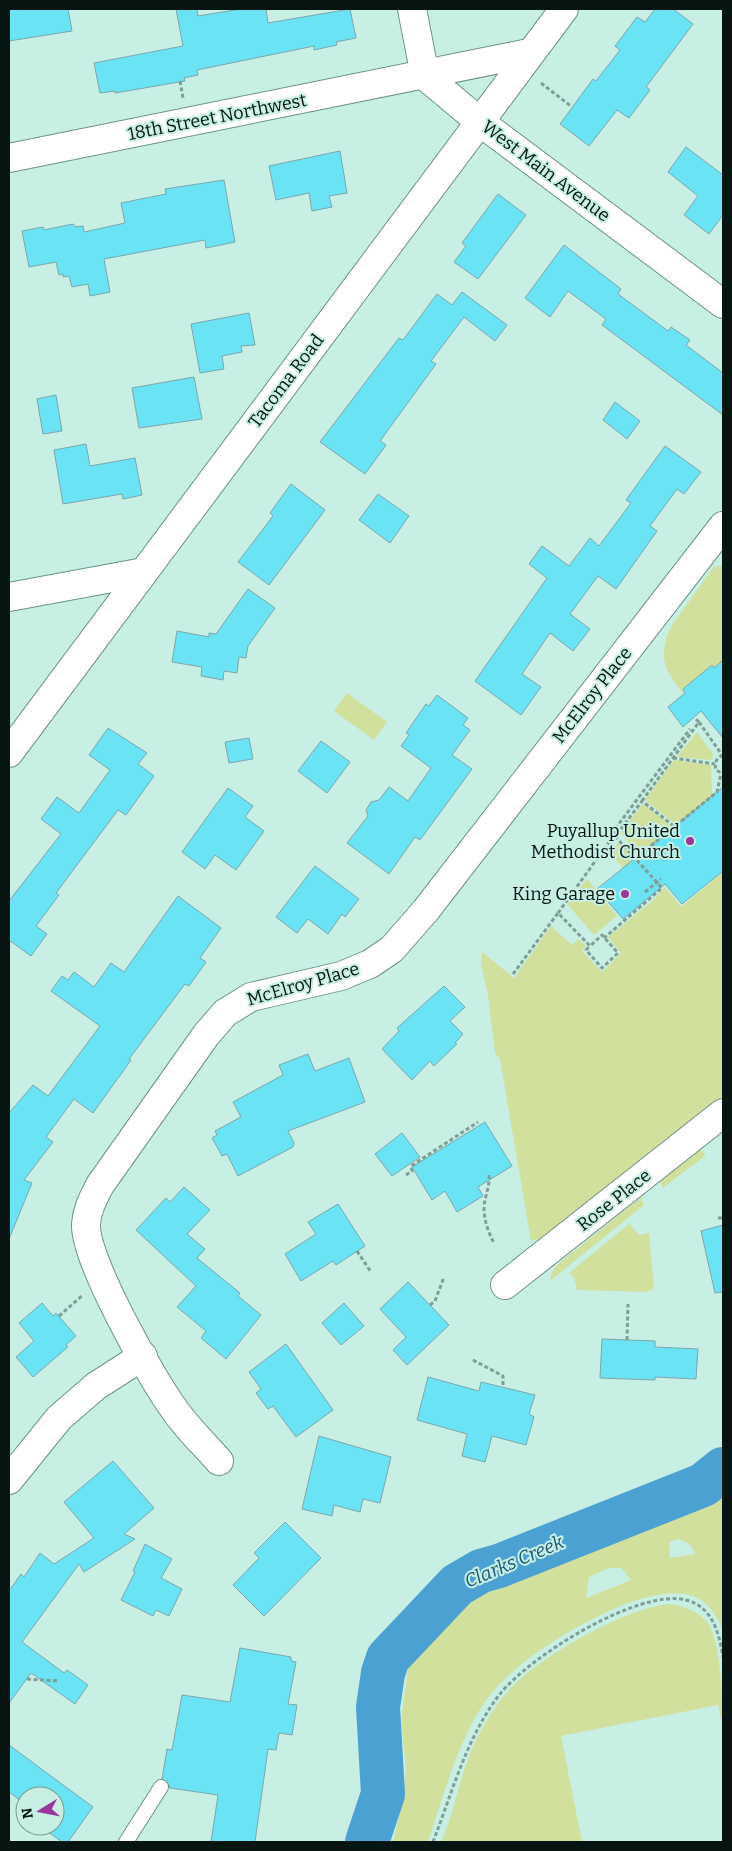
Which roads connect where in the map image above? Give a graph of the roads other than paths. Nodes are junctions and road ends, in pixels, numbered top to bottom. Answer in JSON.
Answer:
{"nodes":[{"id":1,"x":412,"y":9,"type":"edge"},
{"id":2,"x":564,"y":9,"type":"edge"},
{"id":3,"x":525,"y":60,"type":"junction"},
{"id":4,"x":425,"y":76,"type":"junction"},
{"id":5,"x":480,"y":122,"type":"junction"},
{"id":6,"x":9,"y":158,"type":"edge"},
{"id":7,"x":723,"y":304,"type":"edge"},
{"id":8,"x":720,"y":537,"type":"edge"},
{"id":9,"x":144,"y":572,"type":"junction"},
{"id":10,"x":9,"y":597,"type":"edge"},
{"id":11,"x":9,"y":753,"type":"edge"},
{"id":12,"x":723,"y":1113,"type":"edge"},
{"id":13,"x":505,"y":1285,"type":"dead end"},
{"id":14,"x":143,"y":1356,"type":"junction"},
{"id":15,"x":219,"y":1461,"type":"dead end"},
{"id":16,"x":9,"y":1480,"type":"edge"},
{"id":17,"x":161,"y":1787,"type":"dead end"},
{"id":18,"x":126,"y":1842,"type":"edge"}],
"edges":[{"from":1,"to":4,"type":"street"},
{"from":2,"to":3,"type":"street","name":"Tacoma Road"},
{"from":3,"to":4,"type":"street","name":"18th Street Northwest"},
{"from":3,"to":5,"type":"street","name":"Tacoma Road"},
{"from":4,"to":5,"type":"street","name":"West Main Avenue"},
{"from":4,"to":6,"type":"street","name":"18th Street Northwest"},
{"from":5,"to":7,"type":"street","name":"West Main Avenue"},
{"from":5,"to":9,"type":"street","name":"Tacoma Road"},
{"from":8,"to":14,"type":"street","name":"McElroy Place"},
{"from":9,"to":10,"type":"street"},
{"from":9,"to":11,"type":"street","name":"Tacoma Road"},
{"from":12,"to":13,"type":"street","name":"Rose Place"},
{"from":14,"to":15,"type":"street","name":"McElroy Place"},
{"from":14,"to":16,"type":"street"},
{"from":17,"to":18,"type":"lane"}]}
